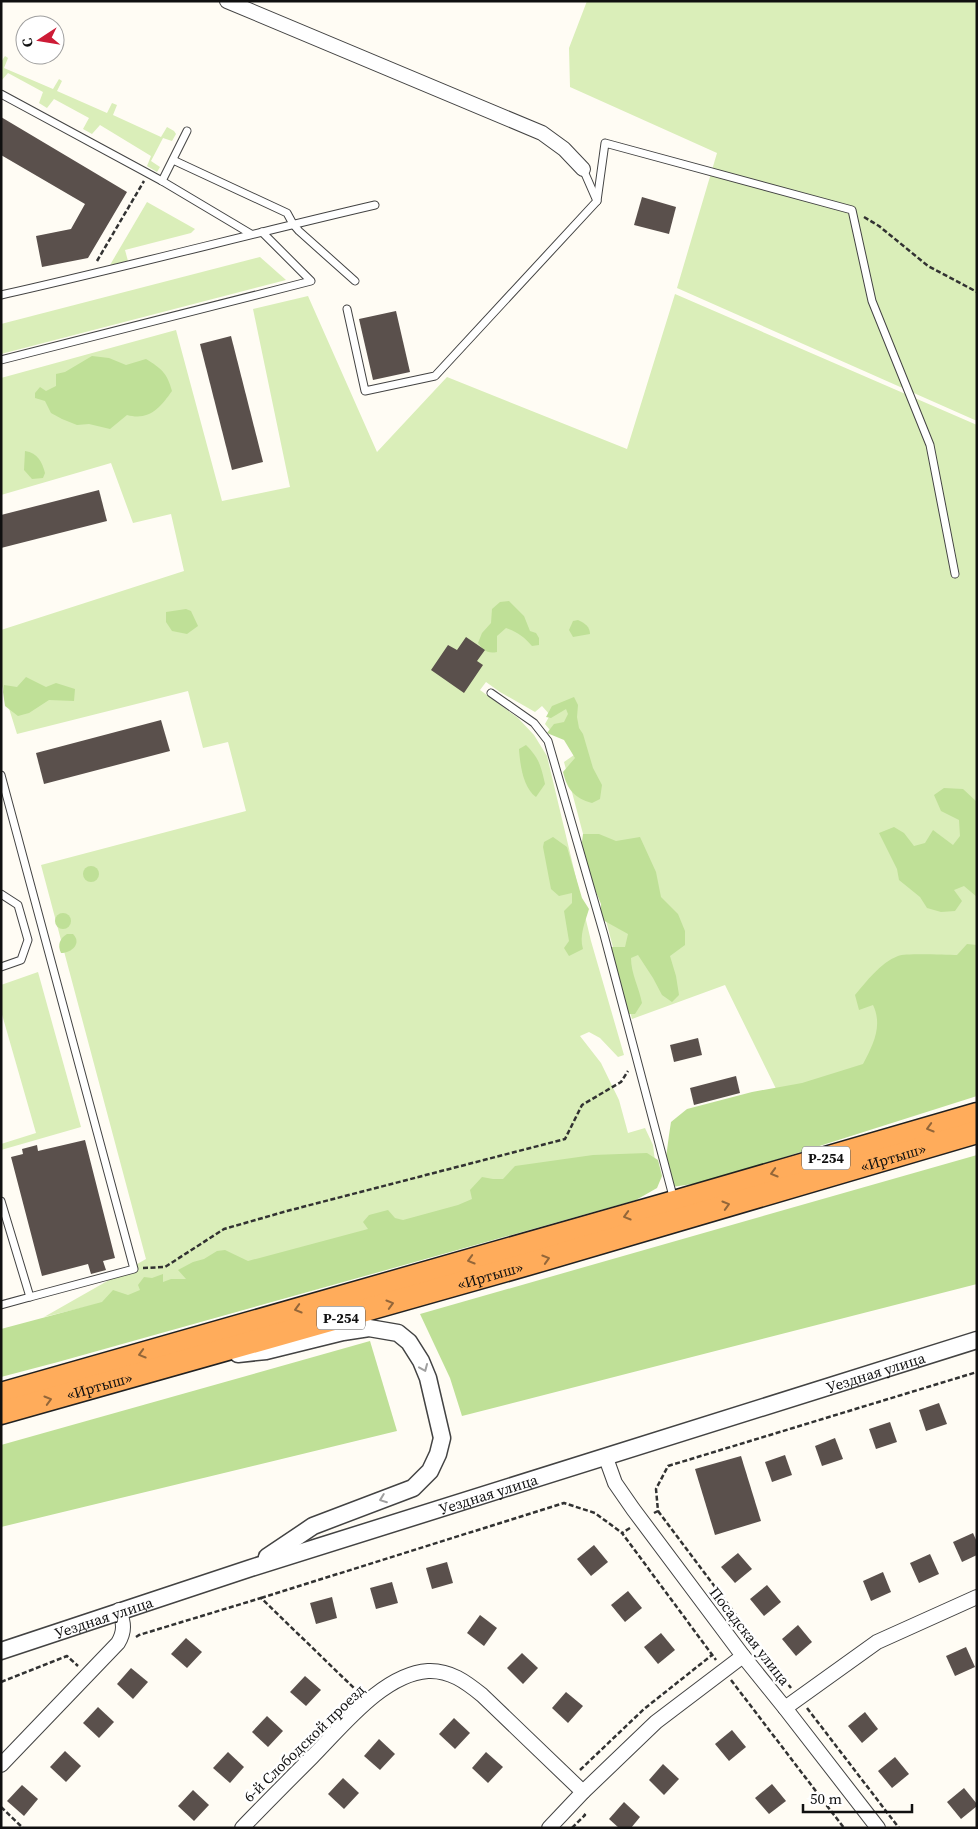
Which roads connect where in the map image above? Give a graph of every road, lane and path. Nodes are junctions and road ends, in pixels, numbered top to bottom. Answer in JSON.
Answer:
{"nodes":[{"id":1,"x":227,"y":1,"type":"edge"},
{"id":2,"x":1,"y":94,"type":"edge"},
{"id":3,"x":187,"y":131,"type":"dead end"},
{"id":4,"x":173,"y":160,"type":"junction"},
{"id":5,"x":583,"y":169,"type":"joint"},
{"id":6,"x":148,"y":174,"type":"junction"},
{"id":7,"x":162,"y":181,"type":"junction"},
{"id":8,"x":596,"y":201,"type":"junction"},
{"id":9,"x":375,"y":205,"type":"dead end"},
{"id":10,"x":852,"y":210,"type":"junction"},
{"id":11,"x":293,"y":224,"type":"junction"},
{"id":12,"x":262,"y":232,"type":"junction"},
{"id":13,"x":250,"y":234,"type":"junction"},
{"id":14,"x":89,"y":275,"type":"junction"},
{"id":15,"x":355,"y":281,"type":"dead end"},
{"id":16,"x":977,"y":292,"type":"edge"},
{"id":17,"x":1,"y":295,"type":"edge"},
{"id":18,"x":347,"y":309,"type":"dead end"},
{"id":19,"x":1,"y":360,"type":"edge"},
{"id":20,"x":955,"y":574,"type":"dead end"},
{"id":21,"x":492,"y":694,"type":"dead end"},
{"id":22,"x":1,"y":775,"type":"edge"},
{"id":23,"x":1,"y":894,"type":"edge"},
{"id":24,"x":1,"y":967,"type":"edge"},
{"id":25,"x":636,"y":1058,"type":"junction"},
{"id":26,"x":977,"y":1114,"type":"edge"},
{"id":27,"x":977,"y":1132,"type":"edge"},
{"id":28,"x":1,"y":1201,"type":"edge"},
{"id":29,"x":674,"y":1202,"type":"junction"},
{"id":30,"x":134,"y":1268,"type":"junction"},
{"id":31,"x":30,"y":1297,"type":"junction"},
{"id":32,"x":1,"y":1305,"type":"edge"},
{"id":33,"x":977,"y":1340,"type":"edge"},
{"id":34,"x":205,"y":1357,"type":"junction"},
{"id":35,"x":977,"y":1372,"type":"edge"},
{"id":36,"x":1,"y":1394,"type":"edge"},
{"id":37,"x":1,"y":1413,"type":"edge"},
{"id":38,"x":606,"y":1458,"type":"junction"},
{"id":39,"x":658,"y":1510,"type":"junction"},
{"id":40,"x":641,"y":1520,"type":"junction"},
{"id":41,"x":622,"y":1533,"type":"dead end"},
{"id":42,"x":251,"y":1568,"type":"junction"},
{"id":43,"x":977,"y":1597,"type":"edge"},
{"id":44,"x":261,"y":1598,"type":"junction"},
{"id":45,"x":119,"y":1610,"type":"junction"},
{"id":46,"x":132,"y":1641,"type":"dead end"},
{"id":47,"x":1,"y":1651,"type":"edge"},
{"id":48,"x":742,"y":1656,"type":"junction"},
{"id":49,"x":88,"y":1674,"type":"junction"},
{"id":50,"x":1,"y":1682,"type":"edge"},
{"id":51,"x":799,"y":1698,"type":"junction"},
{"id":52,"x":367,"y":1701,"type":"junction"},
{"id":53,"x":786,"y":1708,"type":"junction"},
{"id":54,"x":1,"y":1765,"type":"edge"},
{"id":55,"x":583,"y":1792,"type":"junction"},
{"id":56,"x":1,"y":1807,"type":"edge"},
{"id":57,"x":23,"y":1828,"type":"edge"},
{"id":58,"x":242,"y":1828,"type":"edge"},
{"id":59,"x":549,"y":1828,"type":"edge"},
{"id":60,"x":878,"y":1828,"type":"edge"},
{"id":61,"x":899,"y":1828,"type":"edge"}],
"edges":[{"from":1,"to":5,"type":"street"},
{"from":2,"to":6,"type":"lane"},
{"from":3,"to":4,"type":"lane"},
{"from":4,"to":7,"type":"lane"},
{"from":4,"to":11,"type":"lane"},
{"from":5,"to":8,"type":"lane"},
{"from":6,"to":7,"type":"lane"},
{"from":6,"to":14,"type":"path"},
{"from":7,"to":13,"type":"lane"},
{"from":8,"to":10,"type":"lane"},
{"from":8,"to":18,"type":"lane"},
{"from":9,"to":11,"type":"lane"},
{"from":10,"to":16,"type":"path"},
{"from":10,"to":20,"type":"lane"},
{"from":11,"to":12,"type":"lane"},
{"from":11,"to":15,"type":"lane"},
{"from":12,"to":13,"type":"lane"},
{"from":12,"to":19,"type":"lane"},
{"from":13,"to":14,"type":"lane"},
{"from":14,"to":17,"type":"lane"},
{"from":21,"to":25,"type":"lane"},
{"from":22,"to":30,"type":"lane"},
{"from":23,"to":24,"type":"lane"},
{"from":25,"to":29,"type":"lane"},
{"from":25,"to":30,"type":"path"},
{"from":26,"to":29,"type":"highway","name":"«Иртыш»","number":"Р-254","one_way":true},
{"from":34,"to":27,"type":"highway","name":"«Иртыш»","number":"Р-254","one_way":true},
{"from":28,"to":31,"type":"lane"},
{"from":29,"to":36,"type":"highway","name":"«Иртыш»","number":"Р-254","one_way":true},
{"from":30,"to":31,"type":"lane"},
{"from":31,"to":32,"type":"lane"},
{"from":33,"to":38,"type":"street","name":"Уездная улица"},
{"from":37,"to":34,"type":"highway","name":"«Иртыш»","number":"Р-254","one_way":true},
{"from":34,"to":42,"type":"street","one_way":true},
{"from":35,"to":39,"type":"path"},
{"from":38,"to":40,"type":"street","name":"Посадская улица"},
{"from":38,"to":42,"type":"street","name":"Уездная улица"},
{"from":39,"to":40,"type":"path"},
{"from":39,"to":51,"type":"path"},
{"from":40,"to":48,"type":"street","name":"Посадская улица"},
{"from":41,"to":44,"type":"path"},
{"from":42,"to":45,"type":"street","name":"Уездная улица"},
{"from":43,"to":51,"type":"street"},
{"from":44,"to":46,"type":"path"},
{"from":44,"to":52,"type":"path"},
{"from":45,"to":47,"type":"street","name":"Уездная улица"},
{"from":45,"to":49,"type":"street"},
{"from":48,"to":53,"type":"street","name":"Посадская улица"},
{"from":48,"to":55,"type":"street"},
{"from":49,"to":50,"type":"path"},
{"from":49,"to":54,"type":"street"},
{"from":51,"to":53,"type":"street"},
{"from":51,"to":61,"type":"path"},
{"from":52,"to":55,"type":"street","name":"6-й Слободской проезд"},
{"from":52,"to":58,"type":"street","name":"6-й Слободской проезд"},
{"from":53,"to":60,"type":"street","name":"Посадская улица"},
{"from":55,"to":59,"type":"street"},
{"from":56,"to":57,"type":"path"}]}
